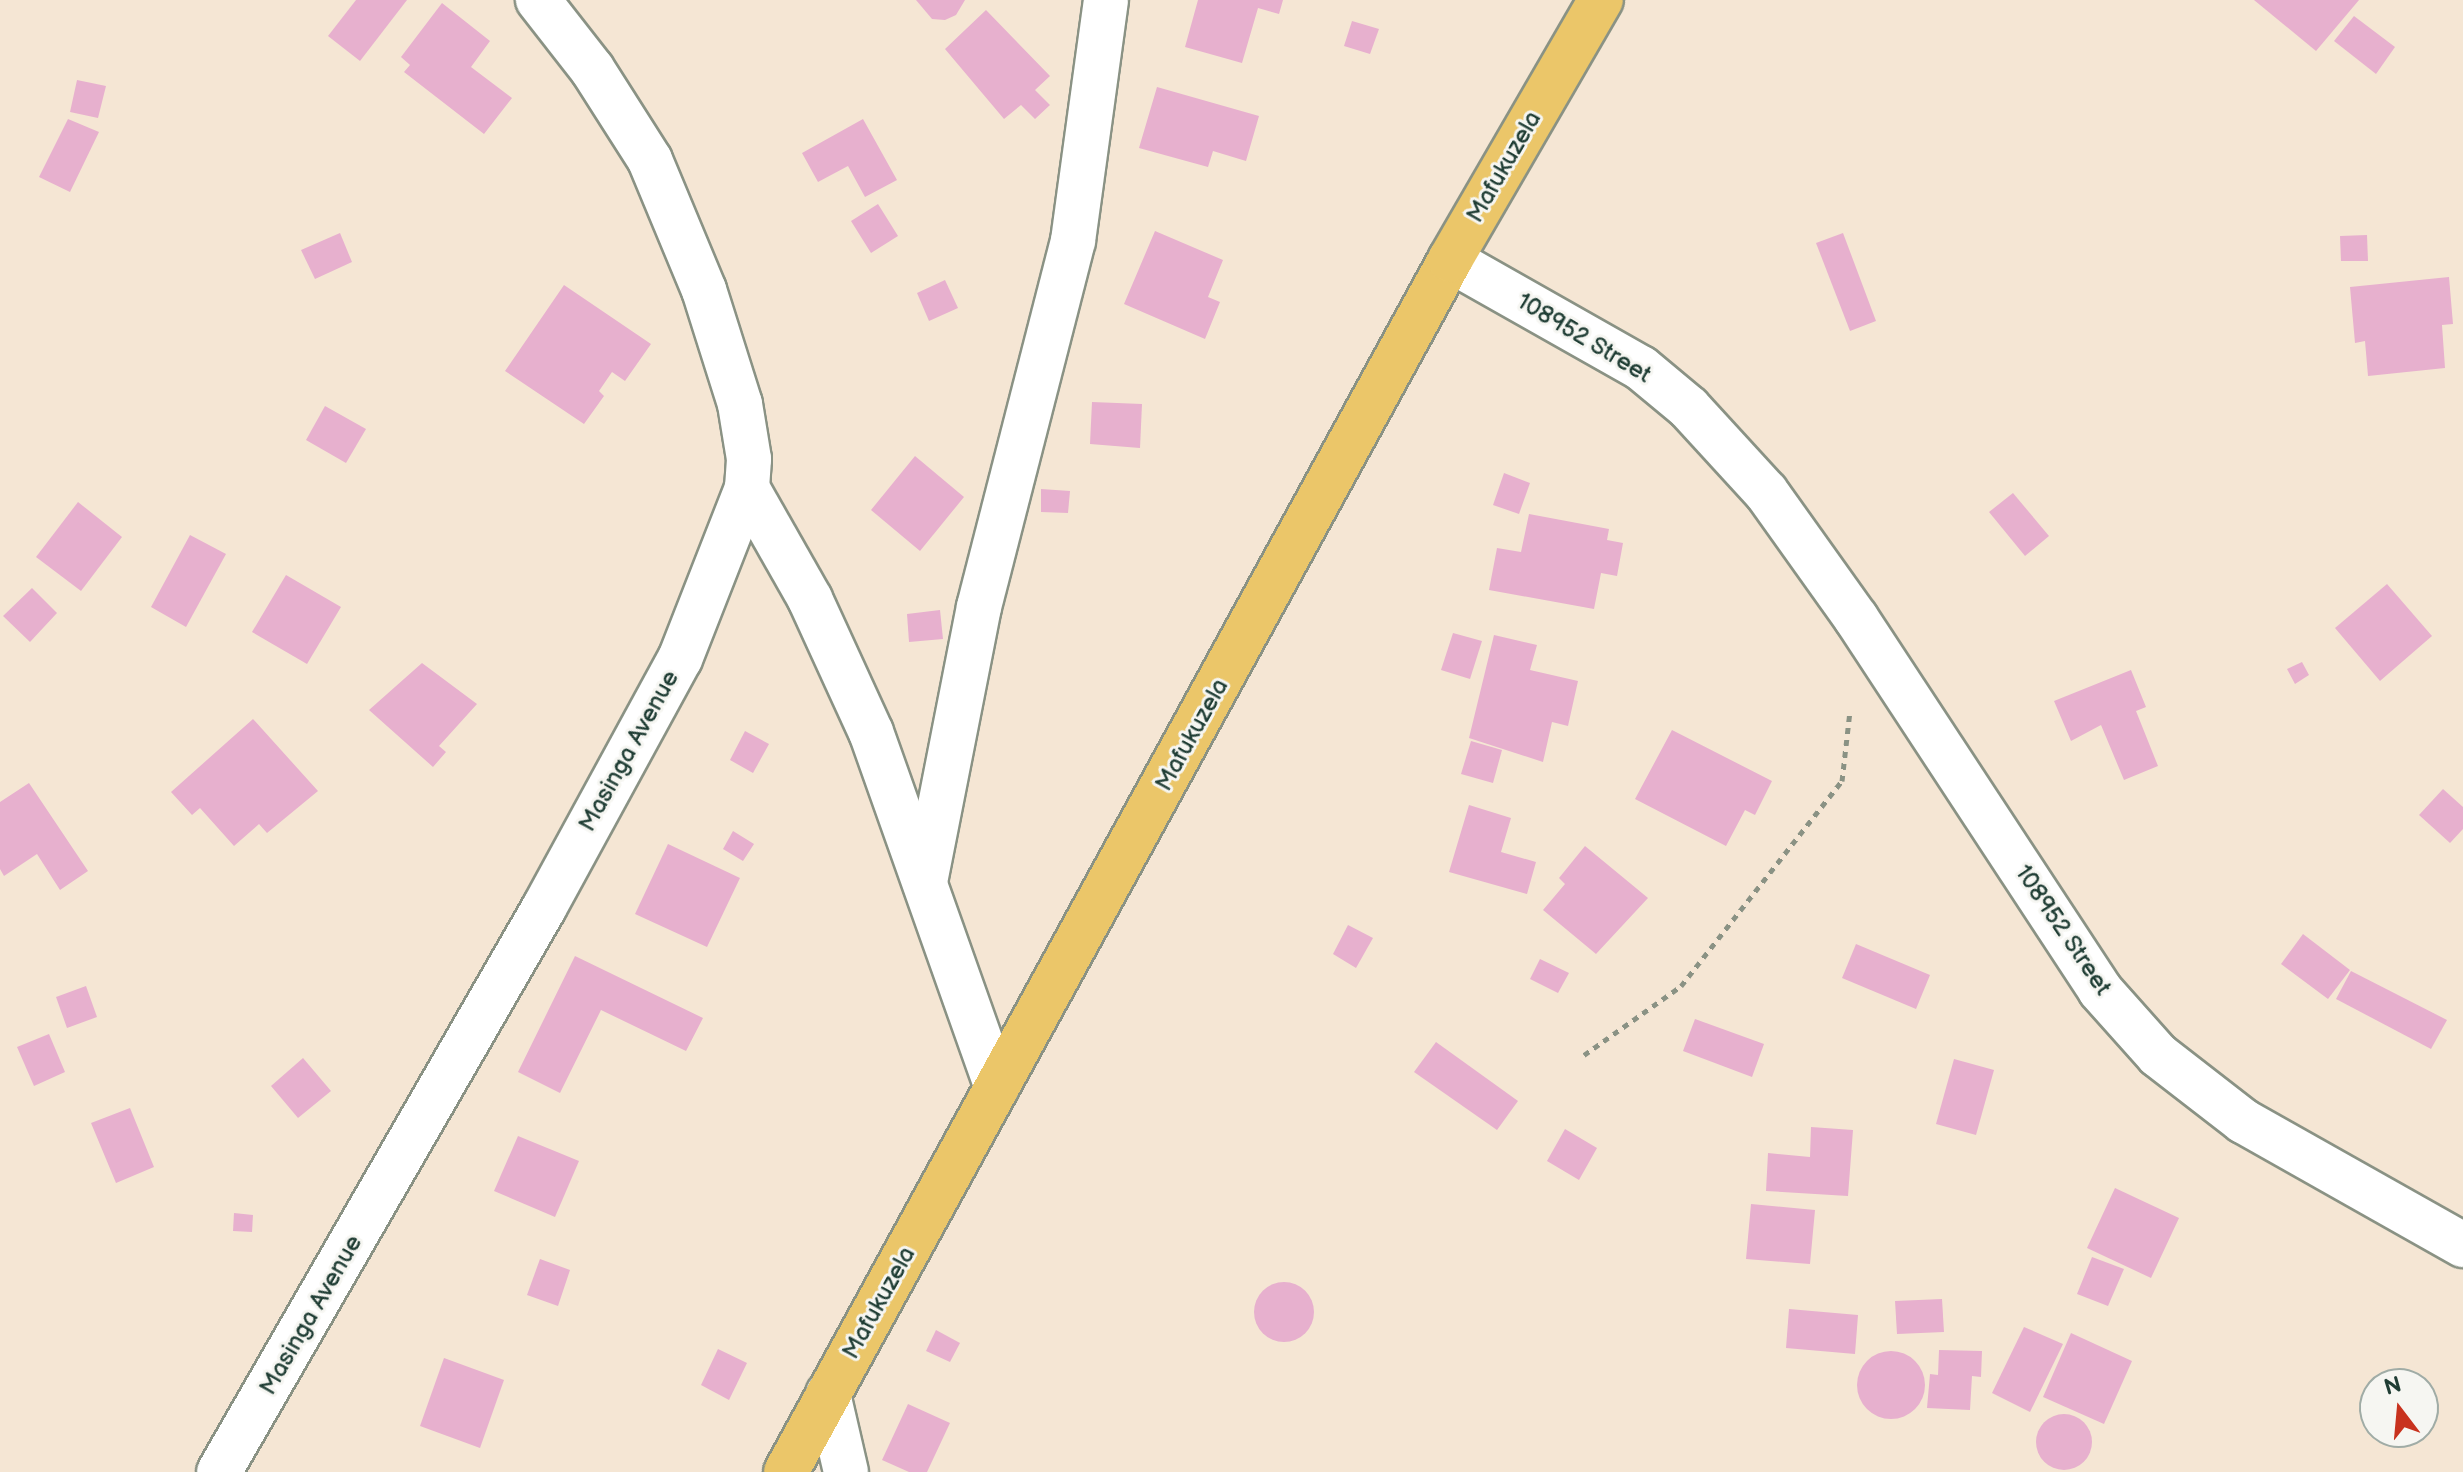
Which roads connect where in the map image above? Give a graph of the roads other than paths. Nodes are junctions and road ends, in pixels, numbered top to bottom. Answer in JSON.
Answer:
{"nodes":[{"id":1,"x":538,"y":0,"type":"edge"},
{"id":2,"x":1106,"y":0,"type":"edge"},
{"id":3,"x":1601,"y":0,"type":"edge"},
{"id":4,"x":1450,"y":260,"type":"junction"},
{"id":5,"x":747,"y":488,"type":"junction"},
{"id":6,"x":925,"y":882,"type":"junction"},
{"id":7,"x":997,"y":1087,"type":"junction"},
{"id":8,"x":2463,"y":1245,"type":"edge"},
{"id":9,"x":828,"y":1394,"type":"junction"},
{"id":10,"x":219,"y":1472,"type":"edge"},
{"id":11,"x":786,"y":1472,"type":"edge"},
{"id":12,"x":846,"y":1472,"type":"edge"}],
"edges":[{"from":1,"to":5,"type":"street","name":"Masinga Avenue"},
{"from":2,"to":6,"type":"street"},
{"from":3,"to":4,"type":"main road","name":"Mafukuzela"},
{"from":4,"to":7,"type":"main road","name":"Mafukuzela"},
{"from":4,"to":8,"type":"street","name":"108952 Street"},
{"from":5,"to":6,"type":"street"},
{"from":5,"to":10,"type":"street","name":"Masinga Avenue"},
{"from":6,"to":7,"type":"street"},
{"from":7,"to":9,"type":"main road","name":"Mafukuzela"},
{"from":9,"to":11,"type":"main road","name":"Mafukuzela"},
{"from":9,"to":12,"type":"street"}]}
